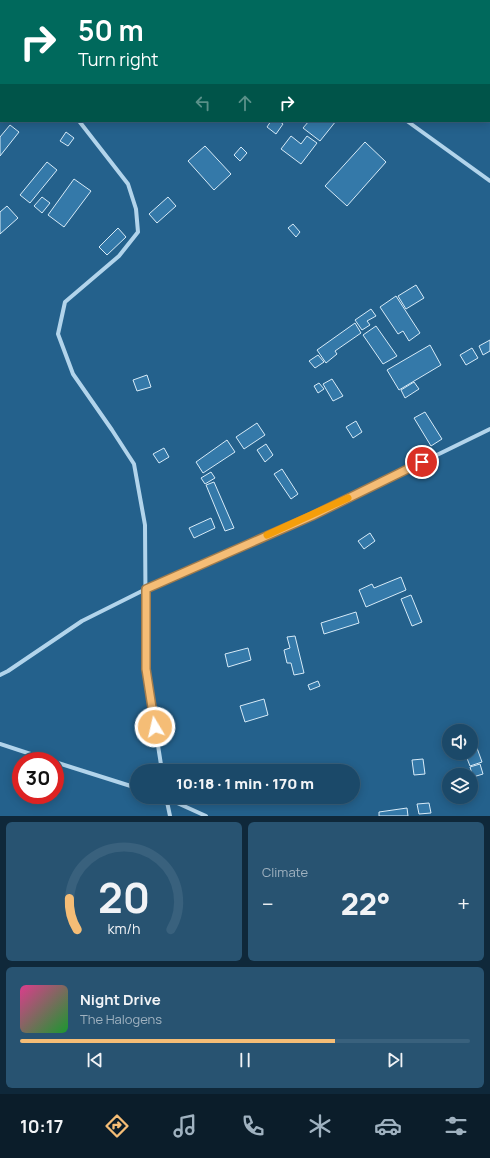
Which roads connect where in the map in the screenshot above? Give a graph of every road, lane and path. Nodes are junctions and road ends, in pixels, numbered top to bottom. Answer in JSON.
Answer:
{"nodes":[{"id":1,"x":80,"y":122,"type":"edge"},
{"id":2,"x":408,"y":122,"type":"edge"},
{"id":3,"x":490,"y":181,"type":"edge"},
{"id":4,"x":490,"y":429,"type":"edge"},
{"id":5,"x":146,"y":589,"type":"junction"},
{"id":6,"x":0,"y":675,"type":"edge"},
{"id":7,"x":0,"y":744,"type":"edge"},
{"id":8,"x":24,"y":752,"type":"edge"},
{"id":9,"x":161,"y":764,"type":"edge"},
{"id":10,"x":64,"y":765,"type":"edge"},
{"id":11,"x":130,"y":786,"type":"edge"},
{"id":12,"x":167,"y":804,"type":"edge"},
{"id":13,"x":181,"y":804,"type":"edge"},
{"id":14,"x":170,"y":816,"type":"edge"},
{"id":15,"x":206,"y":816,"type":"edge"}],
"edges":[{"from":1,"to":5,"type":"street"},
{"from":2,"to":3,"type":"street"},
{"from":4,"to":5,"type":"street"},
{"from":5,"to":6,"type":"street"},
{"from":5,"to":9,"type":"street"},
{"from":7,"to":8,"type":"street"},
{"from":10,"to":11,"type":"street"},
{"from":12,"to":14,"type":"street"},
{"from":13,"to":15,"type":"street"}]}
